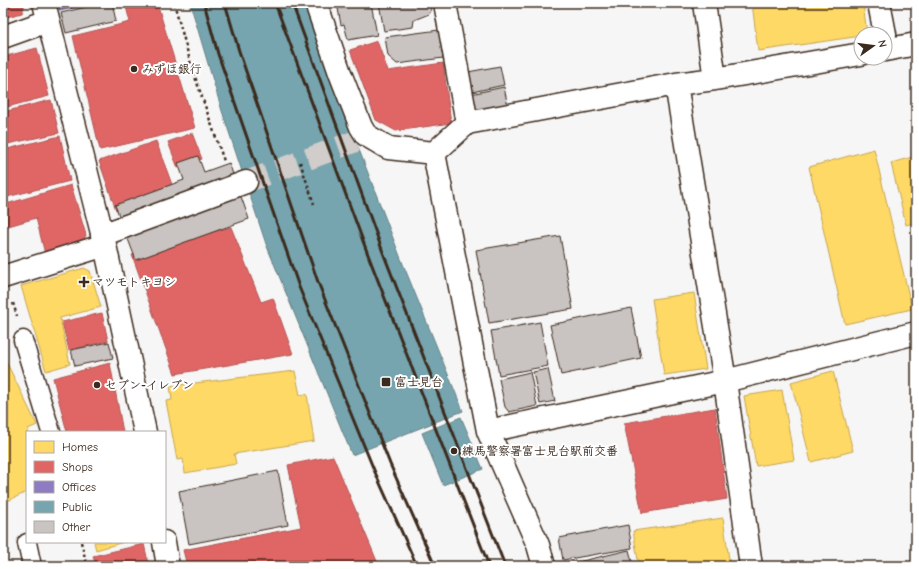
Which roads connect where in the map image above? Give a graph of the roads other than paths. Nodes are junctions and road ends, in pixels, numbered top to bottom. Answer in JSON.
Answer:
{"nodes":[{"id":1,"x":316,"y":3,"type":"edge"},
{"id":2,"x":445,"y":3,"type":"edge"},
{"id":3,"x":704,"y":3,"type":"edge"},
{"id":4,"x":879,"y":3,"type":"edge"},
{"id":5,"x":46,"y":12,"type":"edge"},
{"id":6,"x":883,"y":26,"type":"edge"},
{"id":7,"x":3,"y":37,"type":"edge"},
{"id":8,"x":893,"y":42,"type":"edge"},
{"id":9,"x":916,"y":44,"type":"edge"},
{"id":10,"x":853,"y":55,"type":"edge"},
{"id":11,"x":715,"y":79,"type":"junction"},
{"id":12,"x":676,"y":84,"type":"junction"},
{"id":13,"x":467,"y":123,"type":"junction"},
{"id":14,"x":434,"y":153,"type":"junction"},
{"id":15,"x":240,"y":184,"type":"tunnel mouth"},
{"id":16,"x":103,"y":240,"type":"junction"},
{"id":17,"x":3,"y":277,"type":"edge"},
{"id":18,"x":916,"y":333,"type":"edge"},
{"id":19,"x":23,"y":340,"type":"dead end"},
{"id":20,"x":725,"y":381,"type":"junction"},
{"id":21,"x":51,"y":431,"type":"edge"},
{"id":22,"x":145,"y":431,"type":"edge"},
{"id":23,"x":488,"y":431,"type":"junction"},
{"id":24,"x":27,"y":543,"type":"dead end"},
{"id":25,"x":164,"y":543,"type":"edge"},
{"id":26,"x":32,"y":566,"type":"edge"},
{"id":27,"x":168,"y":566,"type":"edge"},
{"id":28,"x":544,"y":566,"type":"edge"},
{"id":29,"x":751,"y":566,"type":"edge"}],
"edges":[{"from":1,"to":14,"type":"street"},
{"from":2,"to":13,"type":"street"},
{"from":3,"to":11,"type":"street"},
{"from":4,"to":6,"type":"street"},
{"from":5,"to":7,"type":"street"},
{"from":5,"to":16,"type":"street"},
{"from":8,"to":9,"type":"street"},
{"from":10,"to":11,"type":"street"},
{"from":11,"to":12,"type":"street"},
{"from":12,"to":13,"type":"street"},
{"from":12,"to":20,"type":"street"},
{"from":13,"to":14,"type":"street"},
{"from":14,"to":23,"type":"street"},
{"from":15,"to":16,"type":"street"},
{"from":16,"to":17,"type":"street"},
{"from":16,"to":22,"type":"street"},
{"from":18,"to":20,"type":"street"},
{"from":19,"to":21,"type":"lane"},
{"from":20,"to":23,"type":"street"},
{"from":20,"to":29,"type":"street"},
{"from":23,"to":28,"type":"street"},
{"from":24,"to":26,"type":"lane"},
{"from":25,"to":27,"type":"street"}]}
